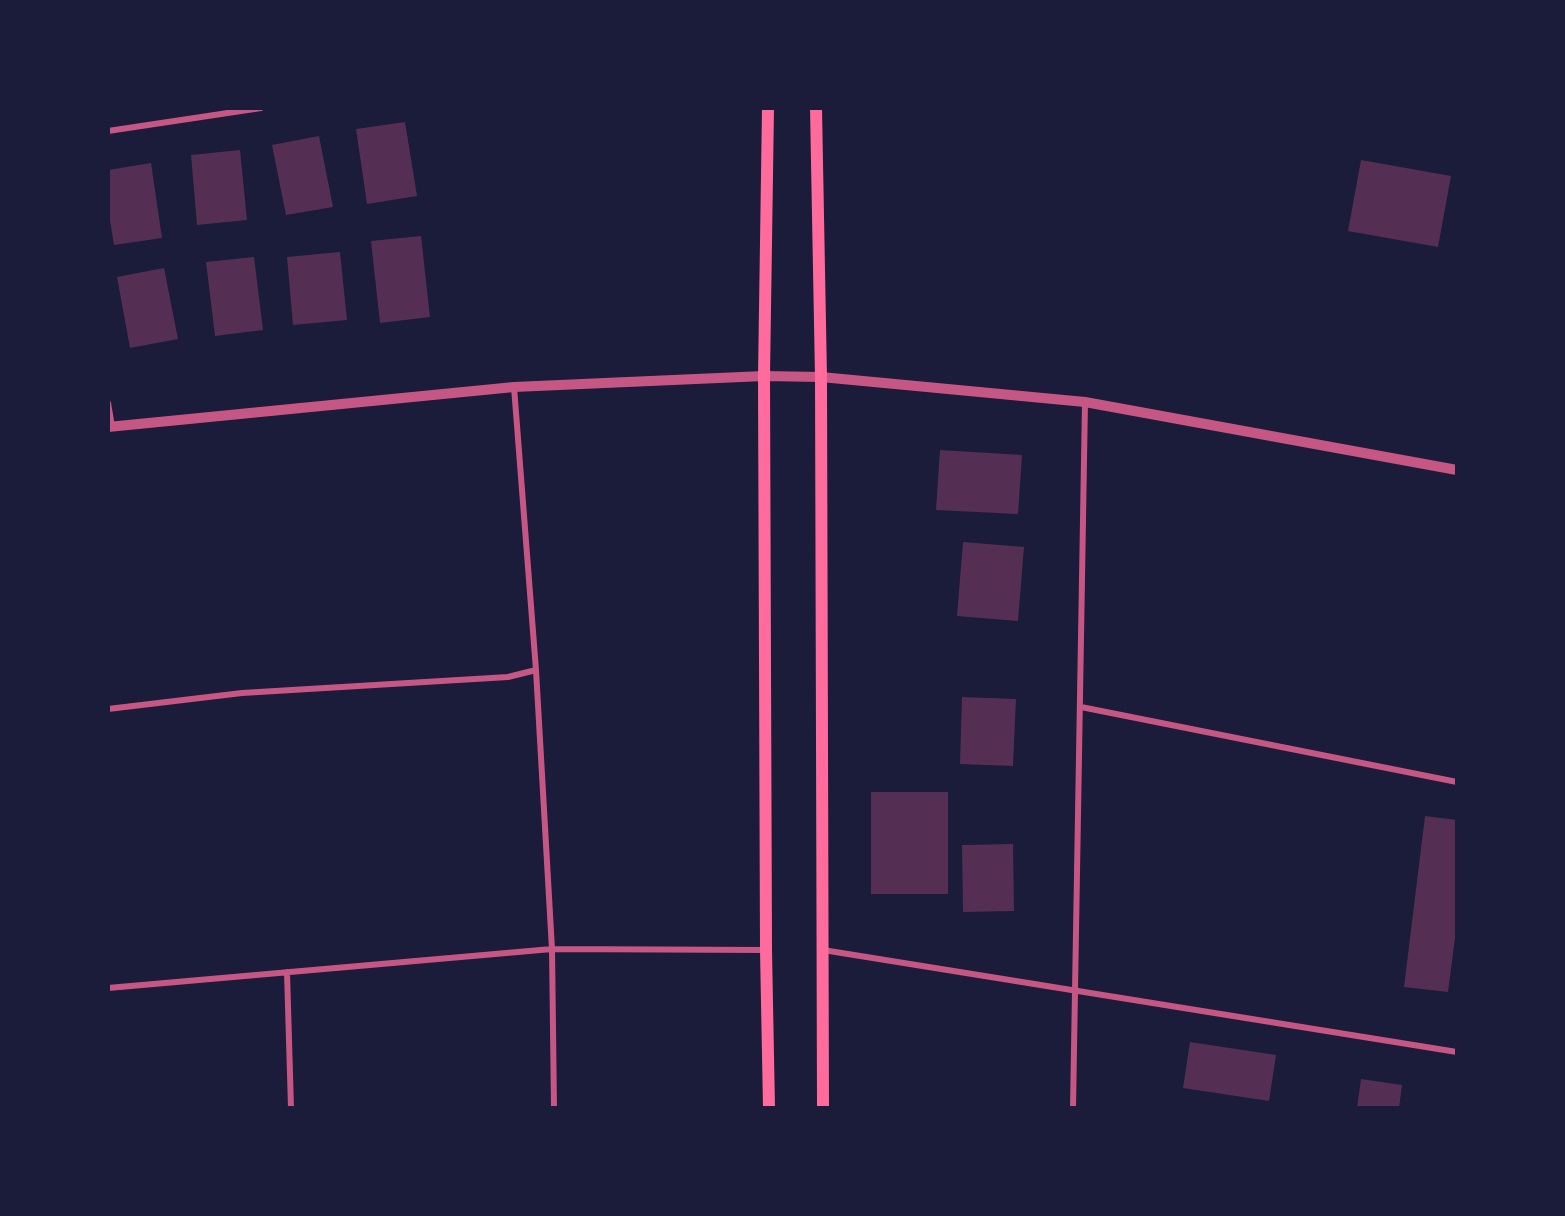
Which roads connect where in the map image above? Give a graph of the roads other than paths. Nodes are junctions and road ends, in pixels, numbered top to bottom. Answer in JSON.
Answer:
{"nodes":[{"id":1,"x":261,"y":108,"type":"edge"},
{"id":2,"x":768,"y":108,"type":"edge"},
{"id":3,"x":816,"y":108,"type":"edge"},
{"id":4,"x":108,"y":131,"type":"edge"},
{"id":5,"x":764,"y":376,"type":"junction"},
{"id":6,"x":821,"y":377,"type":"junction"},
{"id":7,"x":514,"y":387,"type":"junction"},
{"id":8,"x":1085,"y":402,"type":"junction"},
{"id":9,"x":108,"y":403,"type":"edge"},
{"id":10,"x":110,"y":426,"type":"edge"},
{"id":11,"x":1457,"y":470,"type":"edge"},
{"id":12,"x":536,"y":670,"type":"junction"},
{"id":13,"x":1081,"y":707,"type":"junction"},
{"id":14,"x":108,"y":709,"type":"edge"},
{"id":15,"x":1457,"y":782,"type":"edge"},
{"id":16,"x":552,"y":949,"type":"junction"},
{"id":17,"x":766,"y":950,"type":"junction"},
{"id":18,"x":823,"y":950,"type":"junction"},
{"id":19,"x":287,"y":972,"type":"junction"},
{"id":20,"x":108,"y":988,"type":"edge"},
{"id":21,"x":1076,"y":990,"type":"junction"},
{"id":22,"x":1457,"y":1052,"type":"edge"},
{"id":23,"x":291,"y":1108,"type":"edge"},
{"id":24,"x":554,"y":1108,"type":"edge"},
{"id":25,"x":769,"y":1108,"type":"edge"},
{"id":26,"x":823,"y":1108,"type":"edge"},
{"id":27,"x":1073,"y":1108,"type":"edge"}],
"edges":[{"from":1,"to":4,"type":"street"},
{"from":2,"to":5,"type":"main road"},
{"from":3,"to":6,"type":"main road"},
{"from":5,"to":6,"type":"street"},
{"from":5,"to":7,"type":"street"},
{"from":5,"to":17,"type":"main road"},
{"from":6,"to":8,"type":"street"},
{"from":6,"to":18,"type":"main road"},
{"from":7,"to":10,"type":"street"},
{"from":7,"to":12,"type":"street"},
{"from":8,"to":11,"type":"street"},
{"from":8,"to":13,"type":"street"},
{"from":9,"to":10,"type":"street"},
{"from":12,"to":14,"type":"street"},
{"from":12,"to":16,"type":"street"},
{"from":13,"to":15,"type":"street"},
{"from":13,"to":21,"type":"street"},
{"from":16,"to":17,"type":"street"},
{"from":16,"to":19,"type":"street"},
{"from":16,"to":24,"type":"street"},
{"from":17,"to":25,"type":"main road"},
{"from":18,"to":21,"type":"street"},
{"from":18,"to":26,"type":"main road"},
{"from":19,"to":20,"type":"street"},
{"from":19,"to":23,"type":"street"},
{"from":21,"to":22,"type":"street"},
{"from":21,"to":27,"type":"street"}]}
